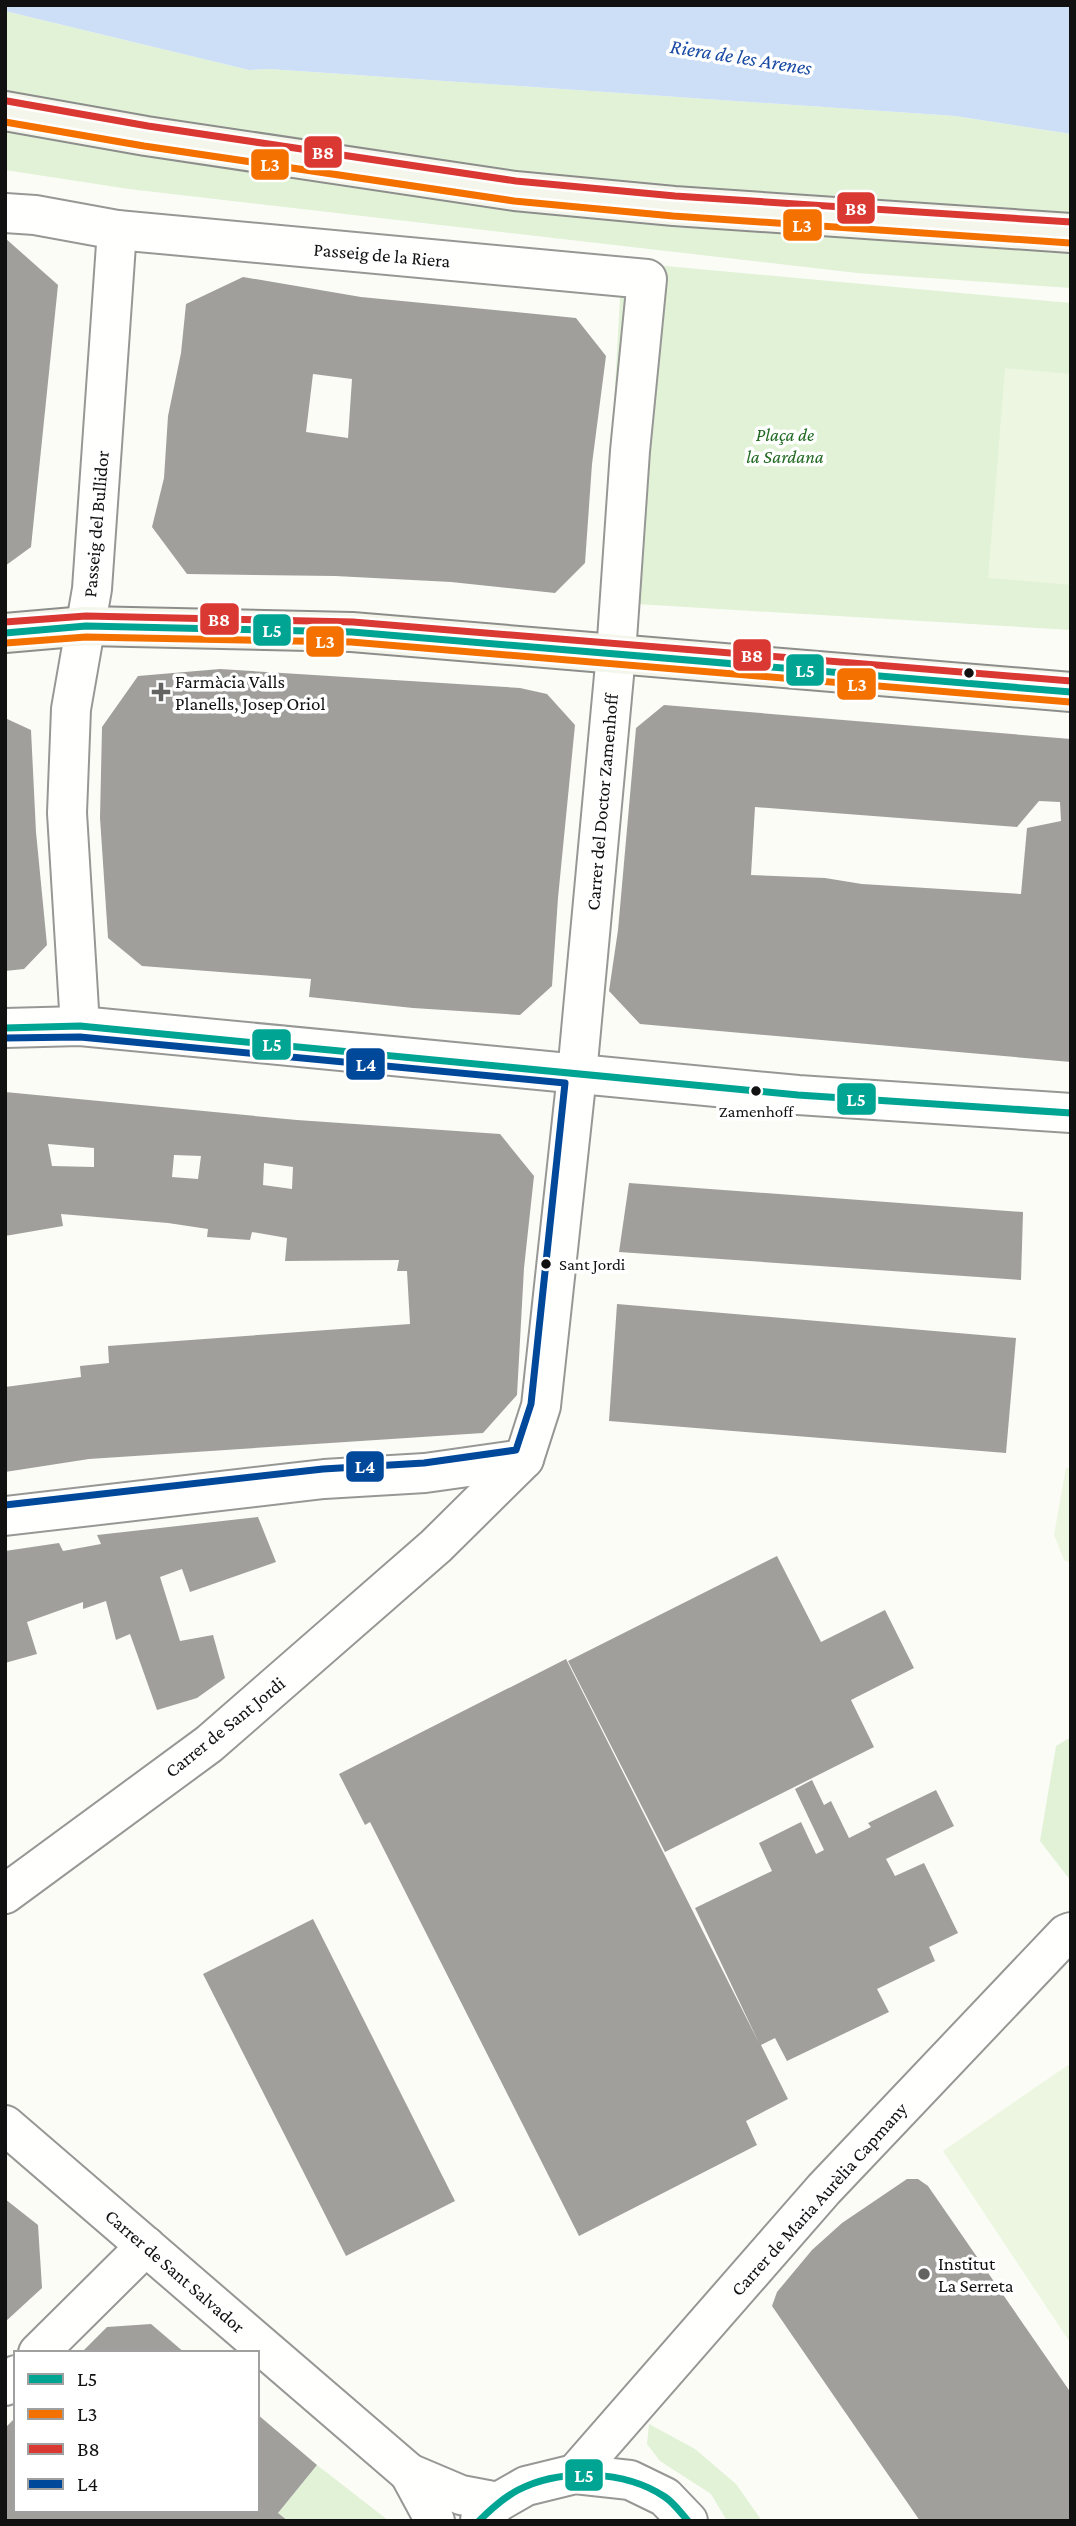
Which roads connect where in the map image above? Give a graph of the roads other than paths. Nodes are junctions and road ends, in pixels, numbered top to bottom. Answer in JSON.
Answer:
{"nodes":[{"id":1,"x":5,"y":111,"type":"edge"},
{"id":2,"x":5,"y":213,"type":"edge"},
{"id":3,"x":117,"y":230,"type":"junction"},
{"id":4,"x":1071,"y":233,"type":"edge"},
{"id":5,"x":647,"y":279,"type":"joint"},
{"id":6,"x":86,"y":626,"type":"junction"},
{"id":7,"x":5,"y":633,"type":"edge"},
{"id":8,"x":616,"y":654,"type":"junction"},
{"id":9,"x":1071,"y":692,"type":"edge"},
{"id":10,"x":80,"y":1026,"type":"junction"},
{"id":11,"x":5,"y":1028,"type":"edge"},
{"id":12,"x":577,"y":1074,"type":"junction"},
{"id":13,"x":1071,"y":1114,"type":"edge"},
{"id":14,"x":524,"y":1459,"type":"junction"},
{"id":15,"x":437,"y":1484,"type":"junction"},
{"id":16,"x":5,"y":1517,"type":"edge"},
{"id":17,"x":436,"y":1546,"type":"junction"},
{"id":18,"x":5,"y":1894,"type":"edge"},
{"id":19,"x":1071,"y":1932,"type":"edge"},
{"id":20,"x":5,"y":2124,"type":"edge"},
{"id":21,"x":146,"y":2246,"type":"junction"},
{"id":22,"x":40,"y":2351,"type":"edge"},
{"id":23,"x":409,"y":2473,"type":"junction"},
{"id":24,"x":575,"y":2474,"type":"junction"},
{"id":25,"x":488,"y":2512,"type":"edge"},
{"id":26,"x":435,"y":2521,"type":"edge"},
{"id":27,"x":688,"y":2521,"type":"edge"}],
"edges":[{"from":1,"to":4,"type":"street"},
{"from":2,"to":3,"type":"street","name":"Passeig de la Riera"},
{"from":3,"to":5,"type":"street","name":"Passeig de la Riera"},
{"from":3,"to":6,"type":"street","name":"Passeig del Bullidor"},
{"from":5,"to":8,"type":"street","name":"Carrer del Doctor Zamenhoff"},
{"from":6,"to":7,"type":"street"},
{"from":6,"to":8,"type":"street"},
{"from":6,"to":10,"type":"street","name":"Passeig del Bullidor"},
{"from":8,"to":9,"type":"street"},
{"from":8,"to":12,"type":"street","name":"Carrer del Doctor Zamenhoff"},
{"from":10,"to":11,"type":"street"},
{"from":10,"to":12,"type":"street"},
{"from":12,"to":13,"type":"street"},
{"from":12,"to":14,"type":"street","name":"Carrer de Sant Jordi"},
{"from":14,"to":15,"type":"street"},
{"from":14,"to":17,"type":"street","name":"Carrer de Sant Jordi"},
{"from":15,"to":16,"type":"street"},
{"from":15,"to":17,"type":"street","name":"Carrer de Sant Jordi"},
{"from":17,"to":18,"type":"street","name":"Carrer de Sant Jordi"},
{"from":19,"to":24,"type":"street","name":"Carrer de Maria Aurèlia Capmany"},
{"from":20,"to":21,"type":"street","name":"Carrer de Sant Salvador"},
{"from":21,"to":22,"type":"street"},
{"from":21,"to":23,"type":"street","name":"Carrer de Sant Salvador"},
{"from":23,"to":25,"type":"street","name":"Carrer de Sant Salvador"},
{"from":23,"to":26,"type":"street","name":"Carrer de Sant Salvador"},
{"from":24,"to":25,"type":"street"},
{"from":24,"to":27,"type":"street"}]}
